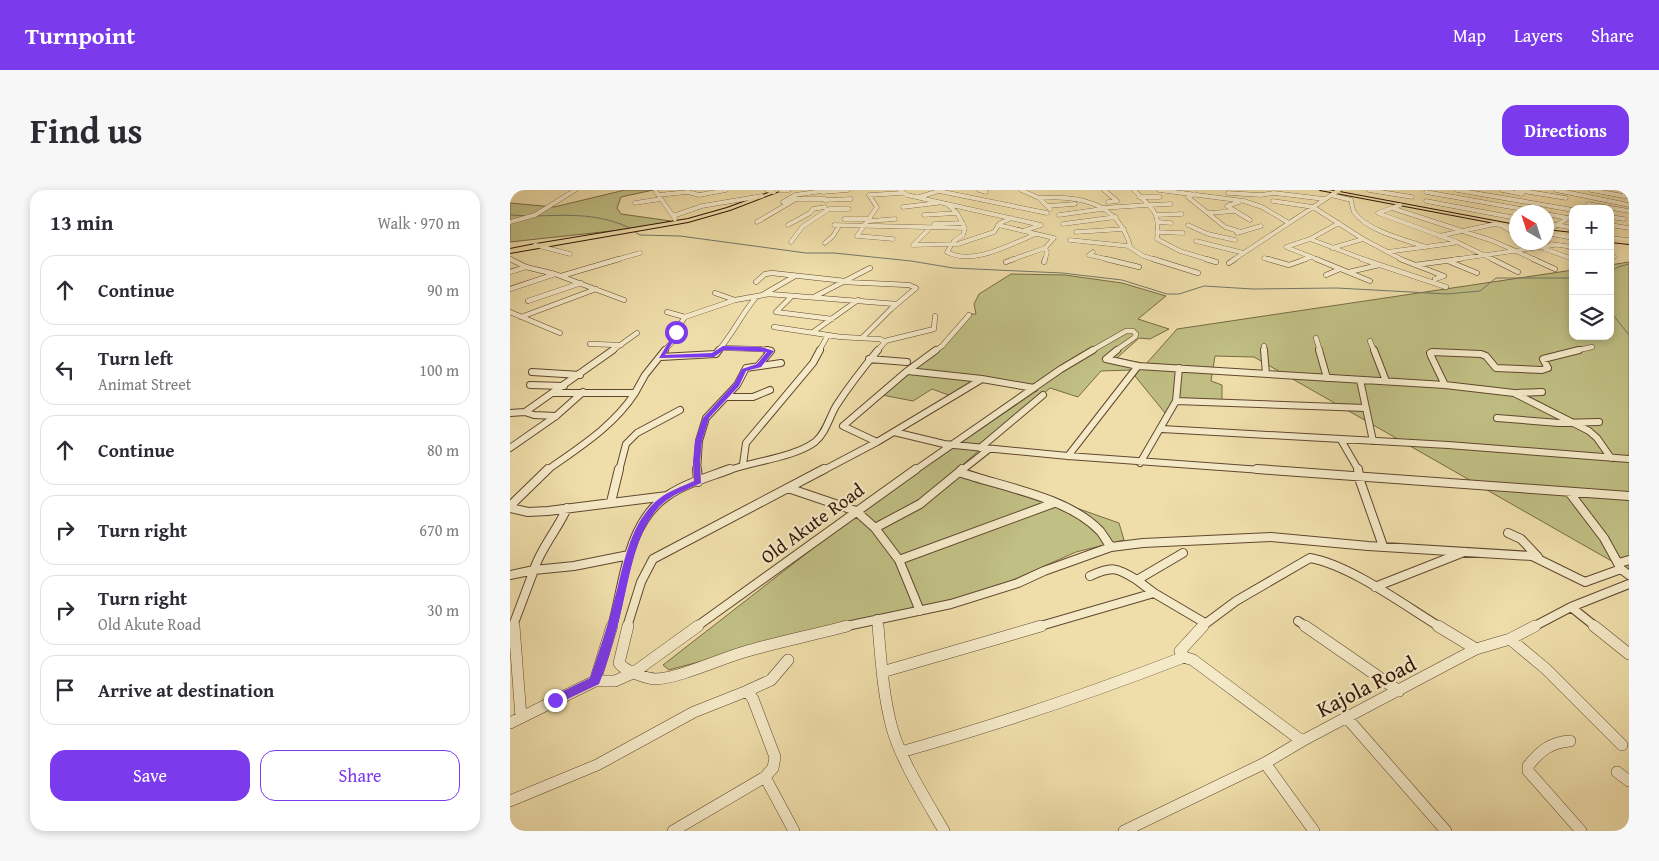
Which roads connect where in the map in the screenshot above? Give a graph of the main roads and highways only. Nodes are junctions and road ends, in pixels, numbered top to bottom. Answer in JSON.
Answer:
{"nodes":[{"id":1,"x":780,"y":190,"type":"edge"},
{"id":2,"x":1322,"y":190,"type":"edge"},
{"id":3,"x":1338,"y":191,"type":"edge"},
{"id":4,"x":1509,"y":226,"type":"edge"},
{"id":5,"x":1554,"y":232,"type":"edge"},
{"id":6,"x":1554,"y":234,"type":"edge"},
{"id":7,"x":1569,"y":235,"type":"edge"},
{"id":8,"x":1569,"y":236,"type":"edge"},
{"id":9,"x":1614,"y":240,"type":"edge"},
{"id":10,"x":1629,"y":242,"type":"edge"},
{"id":11,"x":510,"y":251,"type":"edge"}],
"edges":[{"from":1,"to":11,"type":"main road"},
{"from":2,"to":3,"type":"main road"},
{"from":3,"to":4,"type":"main road"},
{"from":5,"to":7,"type":"main road"},
{"from":6,"to":8,"type":"main road"},
{"from":9,"to":10,"type":"main road"}]}
